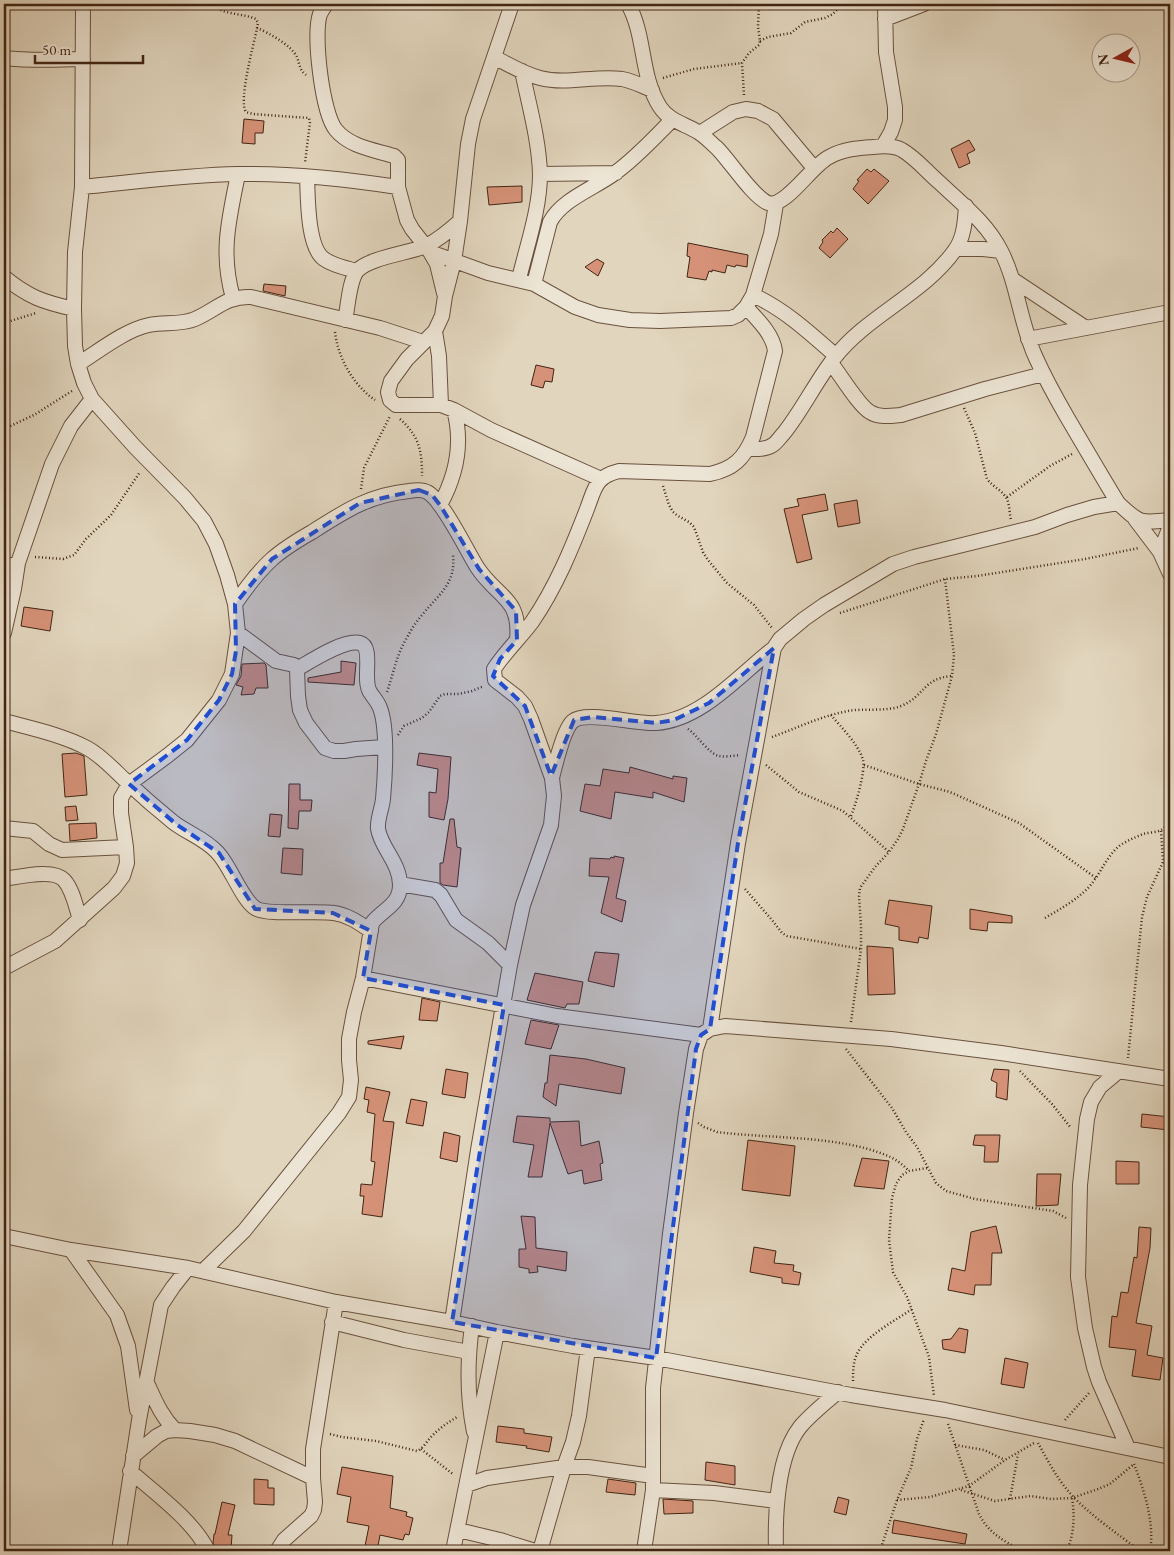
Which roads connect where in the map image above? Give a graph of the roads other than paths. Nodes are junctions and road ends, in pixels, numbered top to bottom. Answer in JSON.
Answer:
{"nodes":[{"id":1,"x":83,"y":4,"type":"edge"},
{"id":2,"x":326,"y":4,"type":"edge"},
{"id":3,"x":512,"y":4,"type":"edge"},
{"id":4,"x":628,"y":4,"type":"edge"},
{"id":5,"x":924,"y":4,"type":"edge"},
{"id":6,"x":885,"y":10,"type":"edge"},
{"id":7,"x":494,"y":57,"type":"junction"},
{"id":8,"x":4,"y":58,"type":"edge"},
{"id":9,"x":83,"y":59,"type":"junction"},
{"id":10,"x":522,"y":71,"type":"junction"},
{"id":11,"x":651,"y":86,"type":"junction"},
{"id":12,"x":672,"y":120,"type":"junction"},
{"id":13,"x":700,"y":133,"type":"junction"},
{"id":14,"x":883,"y":146,"type":"junction"},
{"id":15,"x":814,"y":168,"type":"junction"},
{"id":16,"x":616,"y":173,"type":"junction"},
{"id":17,"x":238,"y":174,"type":"junction"},
{"id":18,"x":540,"y":174,"type":"junction"},
{"id":19,"x":305,"y":177,"type":"junction"},
{"id":20,"x":398,"y":187,"type":"junction"},
{"id":21,"x":82,"y":188,"type":"junction"},
{"id":22,"x":776,"y":204,"type":"junction"},
{"id":23,"x":966,"y":206,"type":"junction"},
{"id":24,"x":460,"y":221,"type":"junction"},
{"id":25,"x":428,"y":249,"type":"junction"},
{"id":26,"x":956,"y":249,"type":"junction"},
{"id":27,"x":1001,"y":251,"type":"junction"},
{"id":28,"x":454,"y":260,"type":"junction"},
{"id":29,"x":357,"y":272,"type":"junction"},
{"id":30,"x":4,"y":277,"type":"edge"},
{"id":31,"x":1012,"y":279,"type":"junction"},
{"id":32,"x":519,"y":280,"type":"junction"},
{"id":33,"x":534,"y":284,"type":"junction"},
{"id":34,"x":445,"y":296,"type":"junction"},
{"id":35,"x":233,"y":298,"type":"junction"},
{"id":36,"x":749,"y":301,"type":"junction"},
{"id":37,"x":74,"y":309,"type":"junction"},
{"id":38,"x":1170,"y":312,"type":"edge"},
{"id":39,"x":345,"y":320,"type":"junction"},
{"id":40,"x":1086,"y":328,"type":"junction"},
{"id":41,"x":436,"y":331,"type":"junction"},
{"id":42,"x":1028,"y":339,"type":"junction"},
{"id":43,"x":423,"y":342,"type":"junction"},
{"id":44,"x":833,"y":360,"type":"junction"},
{"id":45,"x":78,"y":364,"type":"junction"},
{"id":46,"x":1043,"y":374,"type":"junction"},
{"id":47,"x":92,"y":399,"type":"junction"},
{"id":48,"x":447,"y":407,"type":"junction"},
{"id":49,"x":748,"y":449,"type":"junction"},
{"id":50,"x":600,"y":479,"type":"junction"},
{"id":51,"x":1118,"y":503,"type":"junction"},
{"id":52,"x":440,"y":505,"type":"junction"},
{"id":53,"x":1135,"y":520,"type":"junction"},
{"id":54,"x":1170,"y":520,"type":"edge"},
{"id":55,"x":1170,"y":526,"type":"edge"},
{"id":56,"x":1158,"y":549,"type":"junction"},
{"id":57,"x":19,"y":559,"type":"junction"},
{"id":58,"x":4,"y":568,"type":"edge"},
{"id":59,"x":1170,"y":574,"type":"edge"},
{"id":60,"x":235,"y":604,"type":"junction"},
{"id":61,"x":4,"y":633,"type":"edge"},
{"id":62,"x":238,"y":633,"type":"junction"},
{"id":63,"x":517,"y":640,"type":"junction"},
{"id":64,"x":777,"y":643,"type":"junction"},
{"id":65,"x":297,"y":669,"type":"junction"},
{"id":66,"x":4,"y":721,"type":"edge"},
{"id":67,"x":384,"y":747,"type":"junction"},
{"id":68,"x":552,"y":778,"type":"junction"},
{"id":69,"x":129,"y":784,"type":"junction"},
{"id":70,"x":4,"y":828,"type":"edge"},
{"id":71,"x":126,"y":847,"type":"junction"},
{"id":72,"x":4,"y":879,"type":"edge"},
{"id":73,"x":400,"y":884,"type":"junction"},
{"id":74,"x":80,"y":920,"type":"junction"},
{"id":75,"x":371,"y":931,"type":"junction"},
{"id":76,"x":510,"y":965,"type":"junction"},
{"id":77,"x":4,"y":968,"type":"edge"},
{"id":78,"x":363,"y":978,"type":"junction"},
{"id":79,"x":504,"y":1005,"type":"junction"},
{"id":80,"x":705,"y":1032,"type":"junction"},
{"id":81,"x":1123,"y":1072,"type":"junction"},
{"id":82,"x":1170,"y":1080,"type":"edge"},
{"id":83,"x":4,"y":1236,"type":"edge"},
{"id":84,"x":71,"y":1250,"type":"junction"},
{"id":85,"x":188,"y":1268,"type":"junction"},
{"id":86,"x":203,"y":1271,"type":"junction"},
{"id":87,"x":336,"y":1302,"type":"junction"},
{"id":88,"x":332,"y":1322,"type":"junction"},
{"id":89,"x":452,"y":1322,"type":"junction"},
{"id":90,"x":472,"y":1326,"type":"junction"},
{"id":91,"x":497,"y":1332,"type":"junction"},
{"id":92,"x":588,"y":1348,"type":"junction"},
{"id":93,"x":468,"y":1352,"type":"junction"},
{"id":94,"x":656,"y":1358,"type":"junction"},
{"id":95,"x":147,"y":1382,"type":"junction"},
{"id":96,"x":844,"y":1394,"type":"junction"},
{"id":97,"x":139,"y":1420,"type":"junction"},
{"id":98,"x":175,"y":1430,"type":"junction"},
{"id":99,"x":475,"y":1440,"type":"junction"},
{"id":100,"x":1128,"y":1448,"type":"junction"},
{"id":101,"x":133,"y":1456,"type":"junction"},
{"id":102,"x":1170,"y":1457,"type":"edge"},
{"id":103,"x":564,"y":1468,"type":"junction"},
{"id":104,"x":130,"y":1471,"type":"junction"},
{"id":105,"x":653,"y":1476,"type":"junction"},
{"id":106,"x":313,"y":1478,"type":"junction"},
{"id":107,"x":467,"y":1485,"type":"junction"},
{"id":108,"x":653,"y":1490,"type":"junction"},
{"id":109,"x":777,"y":1501,"type":"junction"},
{"id":110,"x":458,"y":1530,"type":"junction"},
{"id":111,"x":119,"y":1551,"type":"edge"},
{"id":112,"x":208,"y":1551,"type":"edge"},
{"id":113,"x":277,"y":1551,"type":"edge"},
{"id":114,"x":453,"y":1551,"type":"edge"},
{"id":115,"x":535,"y":1551,"type":"edge"},
{"id":116,"x":540,"y":1551,"type":"edge"},
{"id":117,"x":644,"y":1551,"type":"edge"},
{"id":118,"x":776,"y":1551,"type":"edge"}],
"edges":[{"from":1,"to":9,"type":"street"},
{"from":2,"to":20,"type":"street"},
{"from":3,"to":7,"type":"street"},
{"from":4,"to":11,"type":"street"},
{"from":5,"to":6,"type":"street"},
{"from":6,"to":14,"type":"street"},
{"from":7,"to":10,"type":"street"},
{"from":7,"to":24,"type":"street"},
{"from":8,"to":9,"type":"street"},
{"from":9,"to":21,"type":"street"},
{"from":10,"to":11,"type":"street"},
{"from":10,"to":18,"type":"street"},
{"from":11,"to":12,"type":"street"},
{"from":12,"to":13,"type":"street"},
{"from":12,"to":16,"type":"street"},
{"from":13,"to":15,"type":"street"},
{"from":13,"to":22,"type":"street"},
{"from":14,"to":15,"type":"street"},
{"from":14,"to":23,"type":"street"},
{"from":15,"to":22,"type":"street"},
{"from":16,"to":18,"type":"street"},
{"from":16,"to":33,"type":"street"},
{"from":17,"to":19,"type":"street"},
{"from":17,"to":21,"type":"street"},
{"from":17,"to":35,"type":"street"},
{"from":18,"to":32,"type":"street"},
{"from":19,"to":20,"type":"street"},
{"from":19,"to":29,"type":"street"},
{"from":20,"to":25,"type":"street"},
{"from":21,"to":37,"type":"street"},
{"from":22,"to":36,"type":"street"},
{"from":23,"to":26,"type":"street"},
{"from":23,"to":27,"type":"street"},
{"from":24,"to":25,"type":"street"},
{"from":24,"to":28,"type":"street"},
{"from":25,"to":28,"type":"street"},
{"from":25,"to":29,"type":"street"},
{"from":25,"to":34,"type":"street"},
{"from":26,"to":27,"type":"street"},
{"from":26,"to":44,"type":"street"},
{"from":27,"to":31,"type":"street"},
{"from":28,"to":32,"type":"street"},
{"from":28,"to":34,"type":"street"},
{"from":29,"to":39,"type":"street"},
{"from":30,"to":37,"type":"street"},
{"from":31,"to":40,"type":"street"},
{"from":31,"to":42,"type":"street"},
{"from":32,"to":33,"type":"street"},
{"from":33,"to":36,"type":"street"},
{"from":34,"to":41,"type":"street"},
{"from":35,"to":39,"type":"street"},
{"from":35,"to":45,"type":"street"},
{"from":36,"to":44,"type":"street"},
{"from":36,"to":49,"type":"street"},
{"from":37,"to":45,"type":"street"},
{"from":38,"to":40,"type":"street"},
{"from":39,"to":43,"type":"street"},
{"from":40,"to":42,"type":"street"},
{"from":41,"to":43,"type":"street"},
{"from":41,"to":48,"type":"street"},
{"from":42,"to":46,"type":"street"},
{"from":43,"to":48,"type":"street"},
{"from":44,"to":46,"type":"street"},
{"from":44,"to":49,"type":"street"},
{"from":45,"to":47,"type":"street"},
{"from":46,"to":51,"type":"street"},
{"from":47,"to":57,"type":"street"},
{"from":47,"to":60,"type":"street"},
{"from":48,"to":50,"type":"street"},
{"from":48,"to":52,"type":"street"},
{"from":49,"to":50,"type":"street"},
{"from":50,"to":63,"type":"street"},
{"from":51,"to":53,"type":"street"},
{"from":51,"to":64,"type":"street"},
{"from":52,"to":60,"type":"street"},
{"from":52,"to":63,"type":"street"},
{"from":53,"to":54,"type":"street"},
{"from":53,"to":56,"type":"street"},
{"from":55,"to":56,"type":"street"},
{"from":56,"to":59,"type":"street"},
{"from":57,"to":58,"type":"street"},
{"from":57,"to":61,"type":"street"},
{"from":60,"to":62,"type":"street"},
{"from":62,"to":65,"type":"street"},
{"from":62,"to":69,"type":"street"},
{"from":63,"to":68,"type":"street"},
{"from":64,"to":68,"type":"street"},
{"from":64,"to":80,"type":"street"},
{"from":65,"to":67,"type":"street"},
{"from":65,"to":67,"type":"street"},
{"from":66,"to":69,"type":"street"},
{"from":67,"to":73,"type":"street"},
{"from":68,"to":76,"type":"street"},
{"from":69,"to":71,"type":"street"},
{"from":69,"to":75,"type":"street"},
{"from":70,"to":71,"type":"street"},
{"from":71,"to":74,"type":"street"},
{"from":72,"to":74,"type":"street"},
{"from":73,"to":75,"type":"street"},
{"from":73,"to":76,"type":"street"},
{"from":74,"to":77,"type":"street"},
{"from":75,"to":78,"type":"street"},
{"from":76,"to":79,"type":"street"},
{"from":78,"to":79,"type":"street"},
{"from":78,"to":86,"type":"street"},
{"from":79,"to":80,"type":"street"},
{"from":79,"to":89,"type":"street"},
{"from":80,"to":81,"type":"street"},
{"from":80,"to":94,"type":"street"},
{"from":81,"to":82,"type":"street"},
{"from":81,"to":100,"type":"street"},
{"from":83,"to":84,"type":"street"},
{"from":84,"to":85,"type":"street"},
{"from":84,"to":97,"type":"street"},
{"from":85,"to":86,"type":"street"},
{"from":85,"to":95,"type":"street"},
{"from":86,"to":87,"type":"street"},
{"from":87,"to":88,"type":"street"},
{"from":87,"to":89,"type":"street"},
{"from":88,"to":93,"type":"street"},
{"from":88,"to":106,"type":"street"},
{"from":89,"to":90,"type":"street"},
{"from":90,"to":91,"type":"street"},
{"from":90,"to":93,"type":"street"},
{"from":91,"to":92,"type":"street"},
{"from":91,"to":99,"type":"street"},
{"from":92,"to":94,"type":"street"},
{"from":92,"to":103,"type":"street"},
{"from":93,"to":99,"type":"street"},
{"from":94,"to":96,"type":"street"},
{"from":94,"to":105,"type":"street"},
{"from":95,"to":97,"type":"street"},
{"from":95,"to":98,"type":"street"},
{"from":96,"to":100,"type":"street"},
{"from":96,"to":109,"type":"street"},
{"from":97,"to":101,"type":"street"},
{"from":98,"to":101,"type":"street"},
{"from":98,"to":106,"type":"street"},
{"from":99,"to":107,"type":"street"},
{"from":100,"to":102,"type":"street"},
{"from":101,"to":104,"type":"street"},
{"from":103,"to":105,"type":"street"},
{"from":103,"to":107,"type":"street"},
{"from":103,"to":116,"type":"street"},
{"from":104,"to":111,"type":"street"},
{"from":104,"to":112,"type":"street"},
{"from":105,"to":108,"type":"street"},
{"from":106,"to":113,"type":"street"},
{"from":107,"to":110,"type":"street"},
{"from":108,"to":109,"type":"street"},
{"from":108,"to":117,"type":"street"},
{"from":109,"to":118,"type":"street"},
{"from":110,"to":114,"type":"street"},
{"from":110,"to":115,"type":"street"}]}
